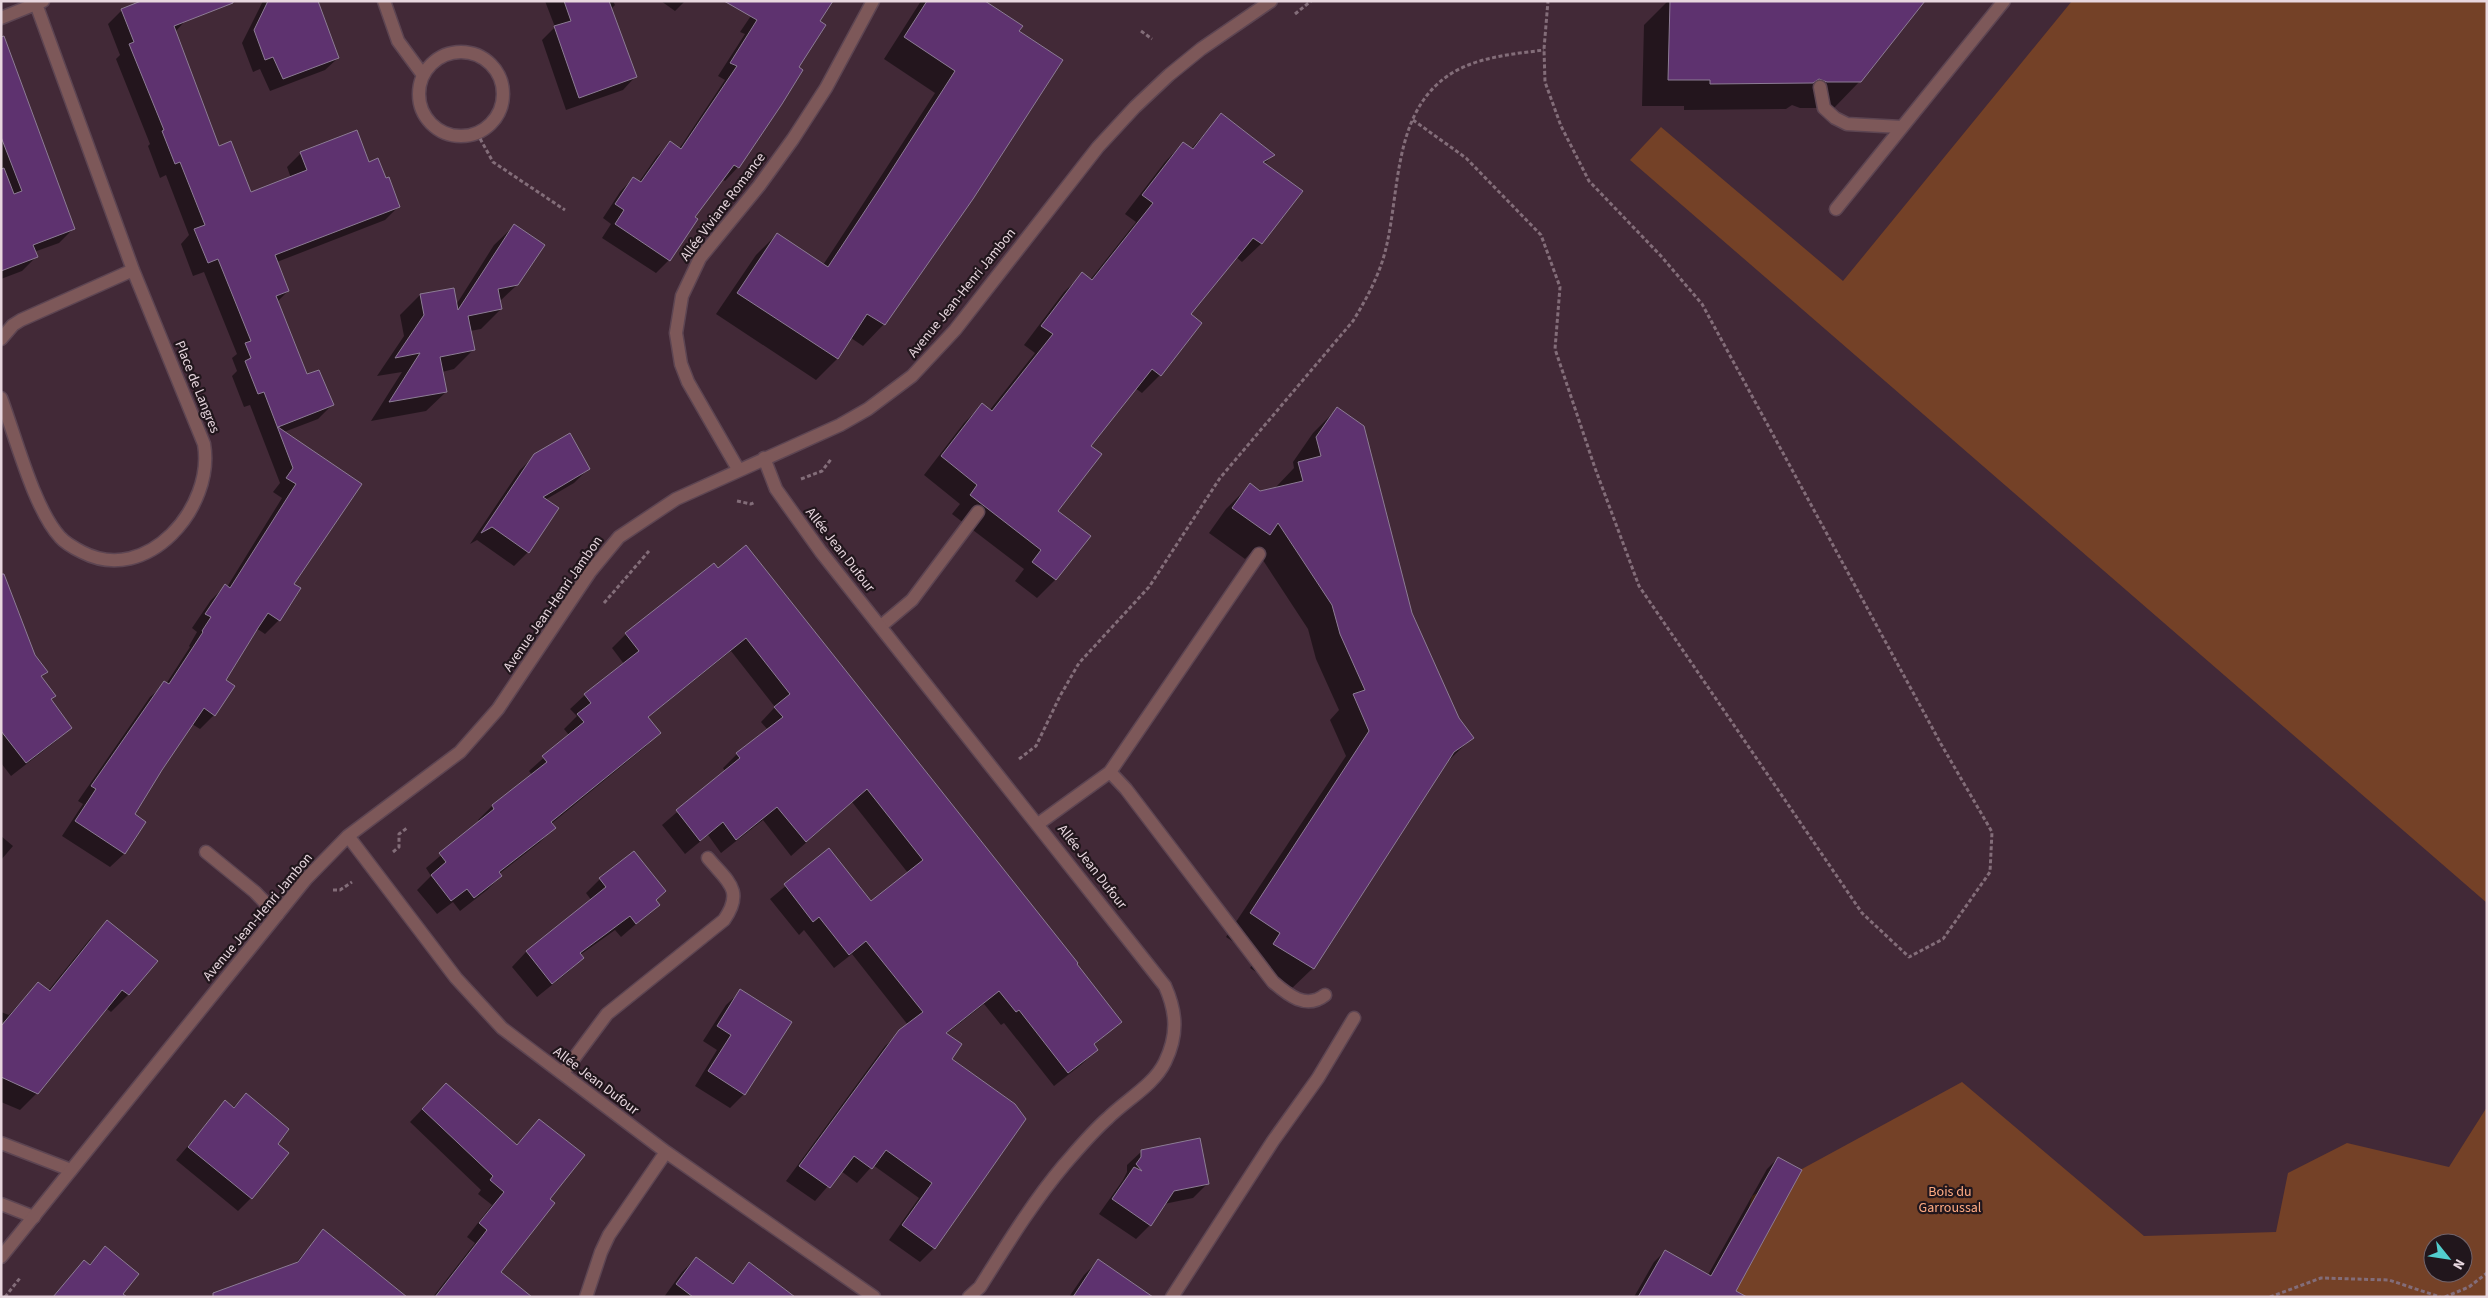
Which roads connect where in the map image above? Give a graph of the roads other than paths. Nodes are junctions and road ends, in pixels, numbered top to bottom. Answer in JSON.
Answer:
{"nodes":[{"id":1,"x":384,"y":1,"type":"edge"},
{"id":2,"x":873,"y":1,"type":"edge"},
{"id":3,"x":1271,"y":1,"type":"edge"},
{"id":4,"x":2004,"y":1,"type":"edge"},
{"id":5,"x":39,"y":3,"type":"edge"},
{"id":6,"x":1,"y":18,"type":"edge"},
{"id":7,"x":423,"y":75,"type":"junction"},
{"id":8,"x":1820,"y":87,"type":"dead end"},
{"id":9,"x":1901,"y":128,"type":"junction"},
{"id":10,"x":1836,"y":209,"type":"dead end"},
{"id":11,"x":133,"y":270,"type":"junction"},
{"id":12,"x":1,"y":339,"type":"edge"},
{"id":13,"x":1,"y":398,"type":"edge"},
{"id":14,"x":764,"y":458,"type":"junction"},
{"id":15,"x":738,"y":470,"type":"junction"},
{"id":16,"x":978,"y":512,"type":"dead end"},
{"id":17,"x":1259,"y":554,"type":"dead end"},
{"id":18,"x":881,"y":626,"type":"junction"},
{"id":19,"x":1110,"y":772,"type":"junction"},
{"id":20,"x":1038,"y":824,"type":"junction"},
{"id":21,"x":348,"y":836,"type":"junction"},
{"id":22,"x":206,"y":852,"type":"dead end"},
{"id":23,"x":708,"y":858,"type":"dead end"},
{"id":24,"x":277,"y":915,"type":"junction"},
{"id":25,"x":1325,"y":995,"type":"dead end"},
{"id":26,"x":1354,"y":1018,"type":"dead end"},
{"id":27,"x":563,"y":1073,"type":"junction"},
{"id":28,"x":1,"y":1143,"type":"edge"},
{"id":29,"x":666,"y":1152,"type":"junction"},
{"id":30,"x":71,"y":1170,"type":"junction"},
{"id":31,"x":1,"y":1204,"type":"edge"},
{"id":32,"x":34,"y":1217,"type":"junction"},
{"id":33,"x":1,"y":1257,"type":"edge"},
{"id":34,"x":586,"y":1297,"type":"edge"},
{"id":35,"x":874,"y":1297,"type":"edge"},
{"id":36,"x":969,"y":1297,"type":"edge"},
{"id":37,"x":1172,"y":1297,"type":"edge"}],
"edges":[{"from":1,"to":7,"type":"street"},
{"from":2,"to":15,"type":"street","name":"Allée Viviane Romance"},
{"from":3,"to":14,"type":"street","name":"Avenue Jean-Henri Jambon"},
{"from":4,"to":9,"type":"street"},
{"from":5,"to":6,"type":"street"},
{"from":5,"to":11,"type":"street","name":"Place de Langres"},
{"from":7,"to":7,"type":"street"},
{"from":8,"to":9,"type":"street"},
{"from":9,"to":10,"type":"street"},
{"from":11,"to":12,"type":"street"},
{"from":11,"to":13,"type":"street","name":"Place de Langres"},
{"from":14,"to":15,"type":"street","name":"Avenue Jean-Henri Jambon"},
{"from":14,"to":18,"type":"street","name":"Allée Jean Dufour"},
{"from":15,"to":21,"type":"street","name":"Avenue Jean-Henri Jambon"},
{"from":16,"to":18,"type":"street"},
{"from":17,"to":19,"type":"street"},
{"from":18,"to":20,"type":"street","name":"Allée Jean Dufour"},
{"from":19,"to":20,"type":"street"},
{"from":19,"to":25,"type":"street"},
{"from":20,"to":36,"type":"street","name":"Allée Jean Dufour"},
{"from":21,"to":24,"type":"street","name":"Avenue Jean-Henri Jambon"},
{"from":21,"to":27,"type":"street","name":"Allée Jean Dufour"},
{"from":22,"to":24,"type":"street"},
{"from":23,"to":27,"type":"street"},
{"from":24,"to":30,"type":"street","name":"Avenue Jean-Henri Jambon"},
{"from":26,"to":37,"type":"street"},
{"from":27,"to":29,"type":"street","name":"Allée Jean Dufour"},
{"from":28,"to":30,"type":"street"},
{"from":29,"to":34,"type":"street"},
{"from":29,"to":35,"type":"street","name":"Allée Jean Dufour"},
{"from":30,"to":32,"type":"street","name":"Avenue Jean-Henri Jambon"},
{"from":31,"to":32,"type":"street"},
{"from":32,"to":33,"type":"street","name":"Avenue Jean-Henri Jambon"}]}
